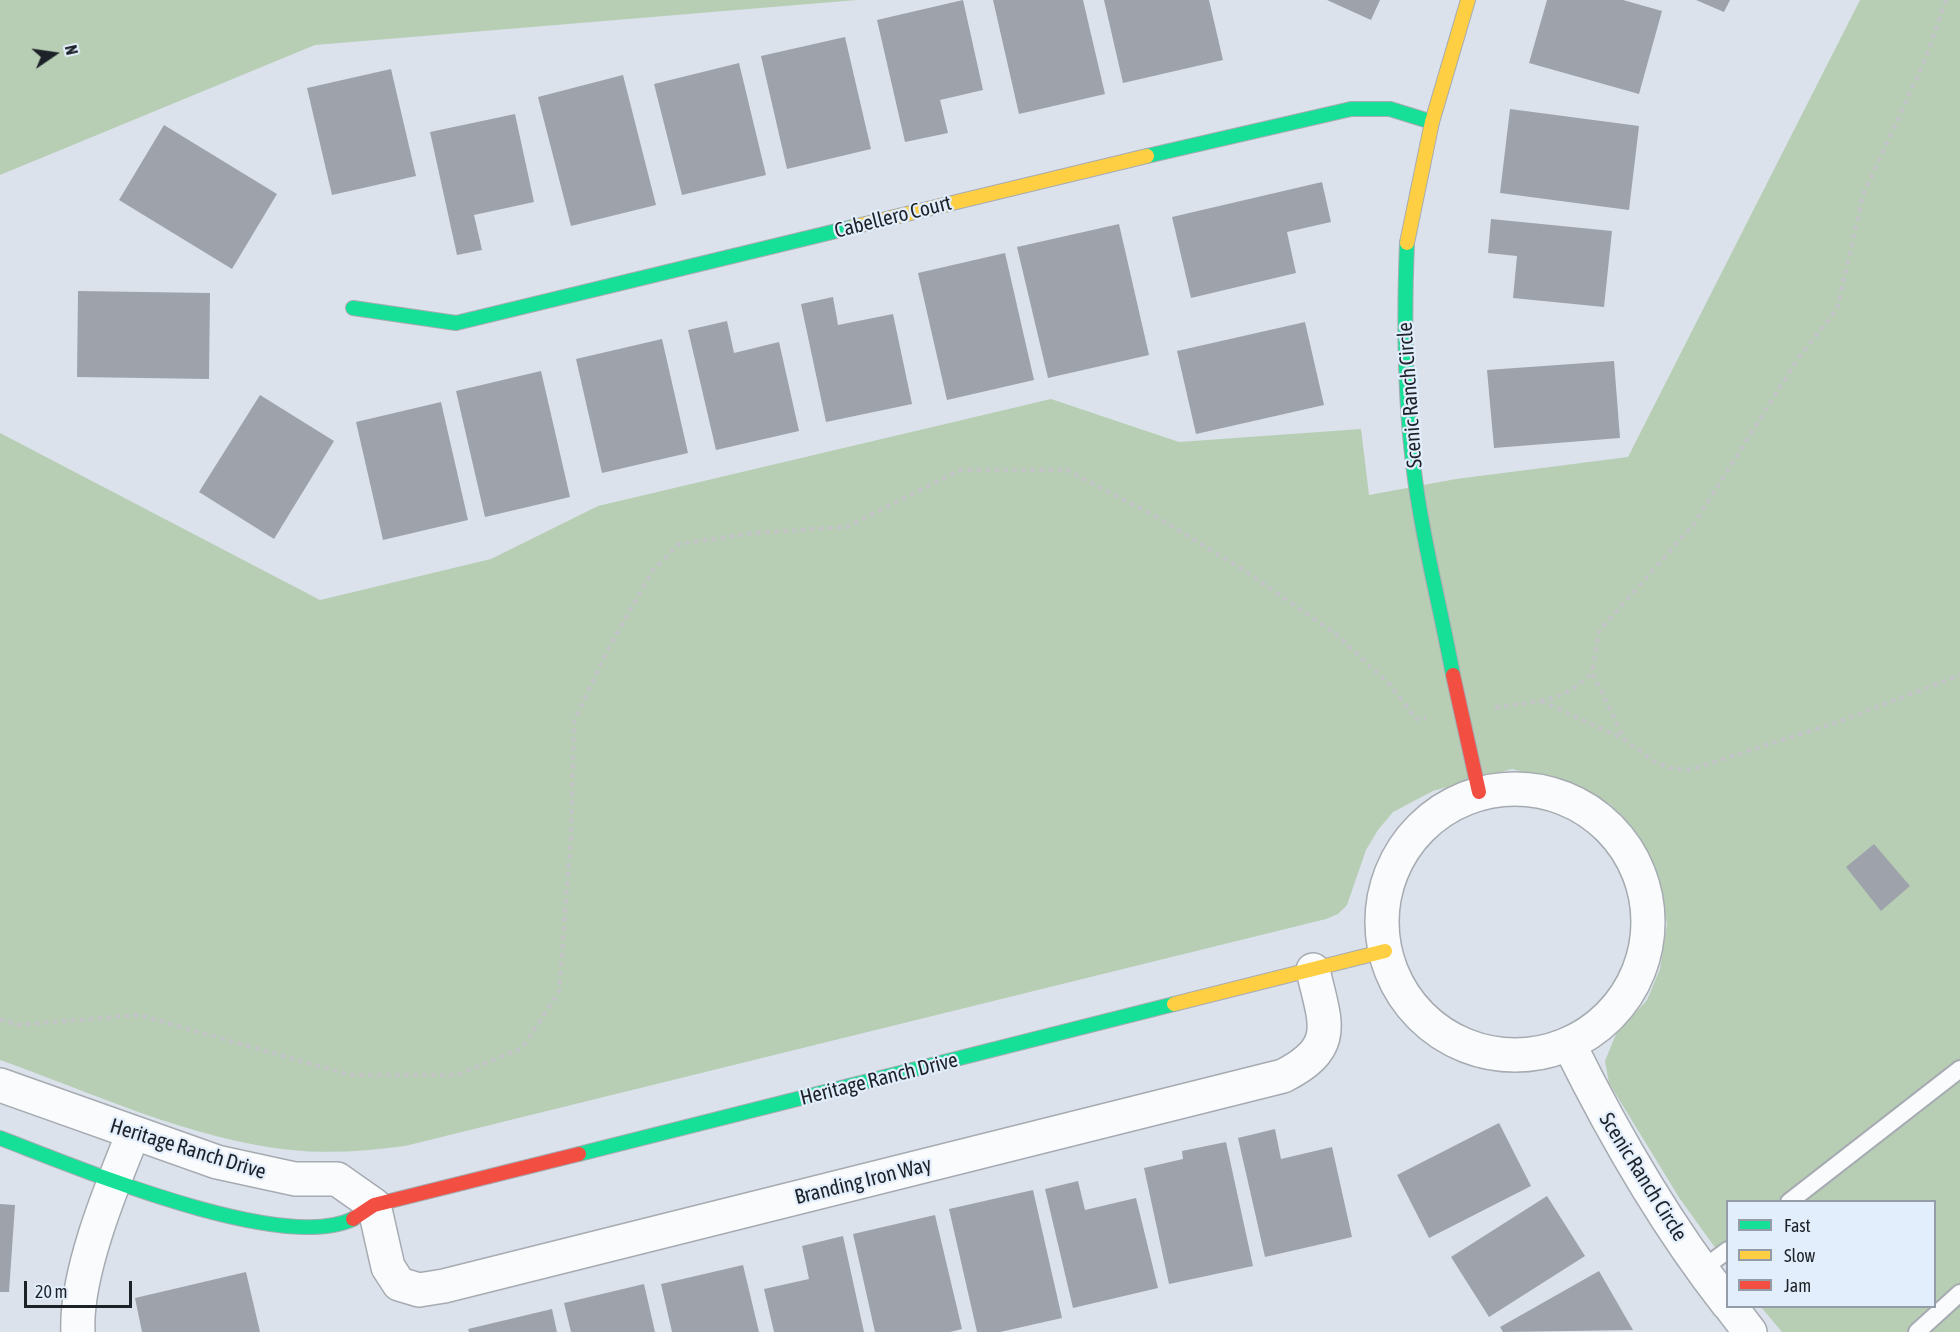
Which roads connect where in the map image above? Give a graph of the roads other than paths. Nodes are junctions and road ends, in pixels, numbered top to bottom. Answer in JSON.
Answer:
{"nodes":[{"id":1,"x":1467,"y":0,"type":"edge"},
{"id":2,"x":1432,"y":122,"type":"junction"},
{"id":3,"x":353,"y":308,"type":"dead end"},
{"id":4,"x":1479,"y":792,"type":"junction"},
{"id":5,"x":1385,"y":951,"type":"junction"},
{"id":6,"x":1313,"y":970,"type":"junction"},
{"id":7,"x":1569,"y":1044,"type":"junction"},
{"id":8,"x":1960,"y":1069,"type":"edge"},
{"id":9,"x":0,"y":1085,"type":"edge"},
{"id":10,"x":133,"y":1134,"type":"junction"},
{"id":11,"x":0,"y":1138,"type":"edge"},
{"id":12,"x":114,"y":1180,"type":"junction"},
{"id":13,"x":1792,"y":1200,"type":"edge"},
{"id":14,"x":374,"y":1205,"type":"junction"},
{"id":15,"x":1726,"y":1251,"type":"edge"},
{"id":16,"x":1701,"y":1270,"type":"junction"},
{"id":17,"x":1960,"y":1293,"type":"edge"},
{"id":18,"x":1726,"y":1301,"type":"edge"},
{"id":19,"x":1731,"y":1308,"type":"edge"},
{"id":20,"x":78,"y":1332,"type":"edge"},
{"id":21,"x":1750,"y":1332,"type":"edge"},
{"id":22,"x":1917,"y":1332,"type":"edge"}],
"edges":[{"from":1,"to":2,"type":"street","name":"Scenic Ranch Circle"},
{"from":2,"to":3,"type":"street","name":"Cabellero Court"},
{"from":2,"to":4,"type":"street","name":"Scenic Ranch Circle"},
{"from":4,"to":5,"type":"street"},
{"from":4,"to":7,"type":"street"},
{"from":5,"to":6,"type":"street","name":"Heritage Ranch Drive"},
{"from":5,"to":7,"type":"street"},
{"from":6,"to":14,"type":"street","name":"Heritage Ranch Drive"},
{"from":6,"to":14,"type":"street","name":"Branding Iron Way"},
{"from":7,"to":16,"type":"street","name":"Scenic Ranch Circle"},
{"from":8,"to":13,"type":"lane"},
{"from":9,"to":10,"type":"street","name":"Heritage Ranch Drive"},
{"from":10,"to":12,"type":"street"},
{"from":10,"to":14,"type":"street","name":"Heritage Ranch Drive"},
{"from":11,"to":12,"type":"street","name":"Heritage Ranch Drive"},
{"from":12,"to":14,"type":"street","name":"Heritage Ranch Drive"},
{"from":12,"to":20,"type":"street"},
{"from":15,"to":16,"type":"lane"},
{"from":16,"to":18,"type":"street","name":"Scenic Ranch Circle"},
{"from":17,"to":22,"type":"lane"},
{"from":19,"to":21,"type":"street","name":"Scenic Ranch Circle"}]}
